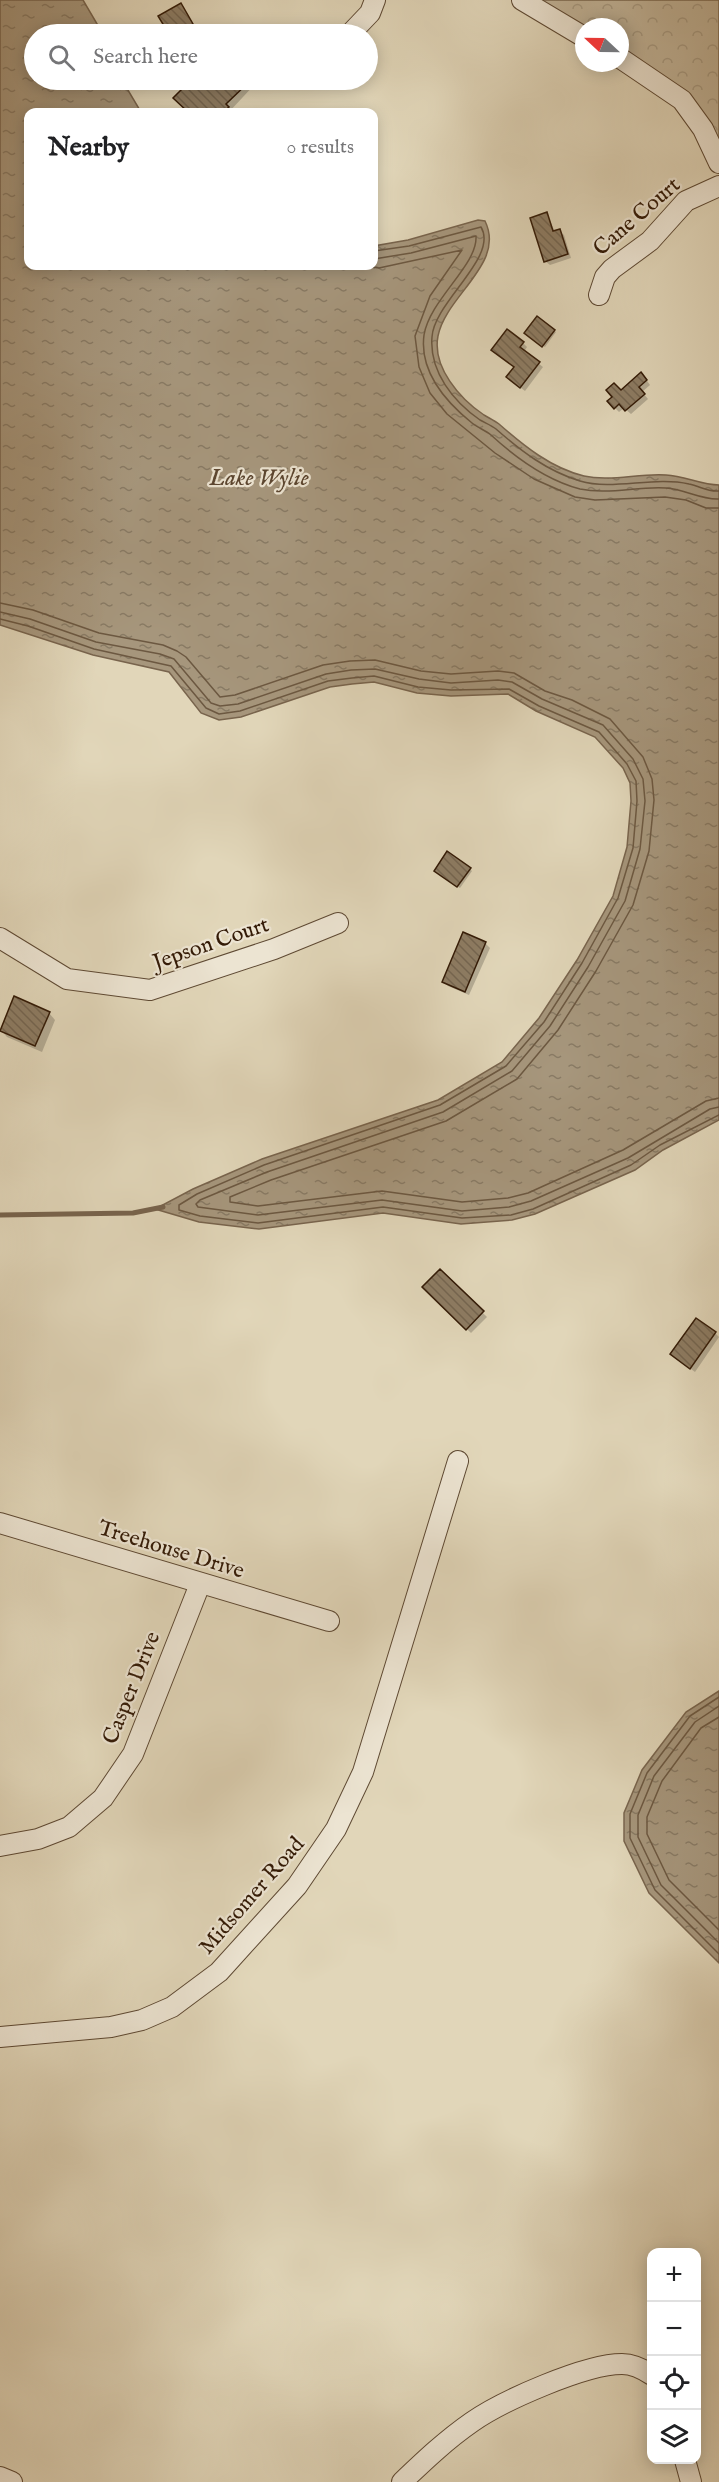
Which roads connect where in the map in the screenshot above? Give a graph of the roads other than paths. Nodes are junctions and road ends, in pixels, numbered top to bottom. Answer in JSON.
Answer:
{"nodes":[{"id":1,"x":375,"y":0,"type":"edge"},
{"id":2,"x":522,"y":0,"type":"edge"},
{"id":3,"x":360,"y":24,"type":"edge"},
{"id":4,"x":575,"y":32,"type":"edge"},
{"id":5,"x":629,"y":64,"type":"edge"},
{"id":6,"x":719,"y":163,"type":"edge"},
{"id":7,"x":719,"y":186,"type":"edge"},
{"id":8,"x":599,"y":295,"type":"dead end"},
{"id":9,"x":338,"y":924,"type":"dead end"},
{"id":10,"x":0,"y":938,"type":"edge"},
{"id":11,"x":458,"y":1461,"type":"dead end"},
{"id":12,"x":0,"y":1523,"type":"edge"},
{"id":13,"x":200,"y":1584,"type":"junction"},
{"id":14,"x":329,"y":1621,"type":"dead end"},
{"id":15,"x":0,"y":1846,"type":"edge"},
{"id":16,"x":0,"y":2037,"type":"edge"},
{"id":17,"x":647,"y":2373,"type":"edge"},
{"id":18,"x":686,"y":2464,"type":"edge"},
{"id":19,"x":0,"y":2477,"type":"edge"},
{"id":20,"x":12,"y":2482,"type":"edge"},
{"id":21,"x":402,"y":2482,"type":"edge"},
{"id":22,"x":691,"y":2482,"type":"edge"}],
"edges":[{"from":1,"to":3,"type":"street"},
{"from":2,"to":4,"type":"street"},
{"from":5,"to":6,"type":"street"},
{"from":7,"to":8,"type":"street","name":"Cane Court"},
{"from":9,"to":10,"type":"street","name":"Jepson Court"},
{"from":11,"to":16,"type":"street","name":"Midsomer Road"},
{"from":12,"to":13,"type":"street","name":"Treehouse Drive"},
{"from":13,"to":14,"type":"street","name":"Treehouse Drive"},
{"from":13,"to":15,"type":"street","name":"Casper Drive"},
{"from":17,"to":21,"type":"street"},
{"from":18,"to":22,"type":"street"},
{"from":19,"to":20,"type":"street"}]}
